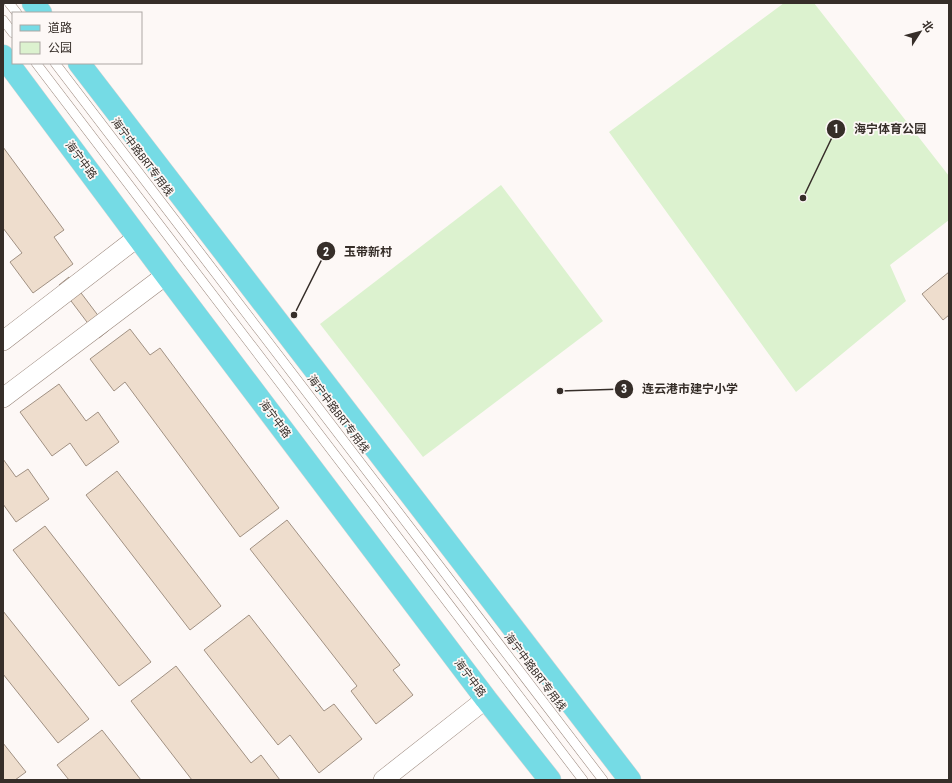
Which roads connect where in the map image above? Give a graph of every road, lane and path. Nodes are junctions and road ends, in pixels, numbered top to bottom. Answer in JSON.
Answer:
{"nodes":[{"id":1,"x":9,"y":3,"type":"edge"},
{"id":2,"x":33,"y":3,"type":"edge"},
{"id":3,"x":16,"y":12,"type":"edge"},
{"id":4,"x":40,"y":12,"type":"edge"},
{"id":5,"x":3,"y":20,"type":"edge"},
{"id":6,"x":12,"y":32,"type":"edge"},
{"id":7,"x":3,"y":56,"type":"edge"},
{"id":8,"x":37,"y":64,"type":"edge"},
{"id":9,"x":56,"y":64,"type":"edge"},
{"id":10,"x":80,"y":64,"type":"edge"},
{"id":11,"x":138,"y":237,"type":"junction"},
{"id":12,"x":166,"y":274,"type":"junction"},
{"id":13,"x":3,"y":341,"type":"edge"},
{"id":14,"x":3,"y":398,"type":"edge"},
{"id":15,"x":486,"y":699,"type":"junction"},
{"id":16,"x":383,"y":780,"type":"edge"},
{"id":17,"x":550,"y":780,"type":"edge"},
{"id":18,"x":583,"y":780,"type":"edge"},
{"id":19,"x":603,"y":780,"type":"edge"},
{"id":20,"x":630,"y":780,"type":"edge"}],
"edges":[{"from":1,"to":3,"type":"lane"},
{"from":2,"to":4,"type":"main road"},
{"from":5,"to":6,"type":"lane"},
{"from":7,"to":11,"type":"main road","name":"海宁中路"},
{"from":8,"to":18,"type":"lane"},
{"from":9,"to":19,"type":"lane","name":"海宁中路BRT专用线"},
{"from":10,"to":20,"type":"main road"},
{"from":11,"to":12,"type":"main road","name":"海宁中路"},
{"from":11,"to":13,"type":"street"},
{"from":12,"to":14,"type":"street"},
{"from":12,"to":15,"type":"main road","name":"海宁中路"},
{"from":15,"to":16,"type":"street"},
{"from":15,"to":17,"type":"main road","name":"海宁中路"}]}
